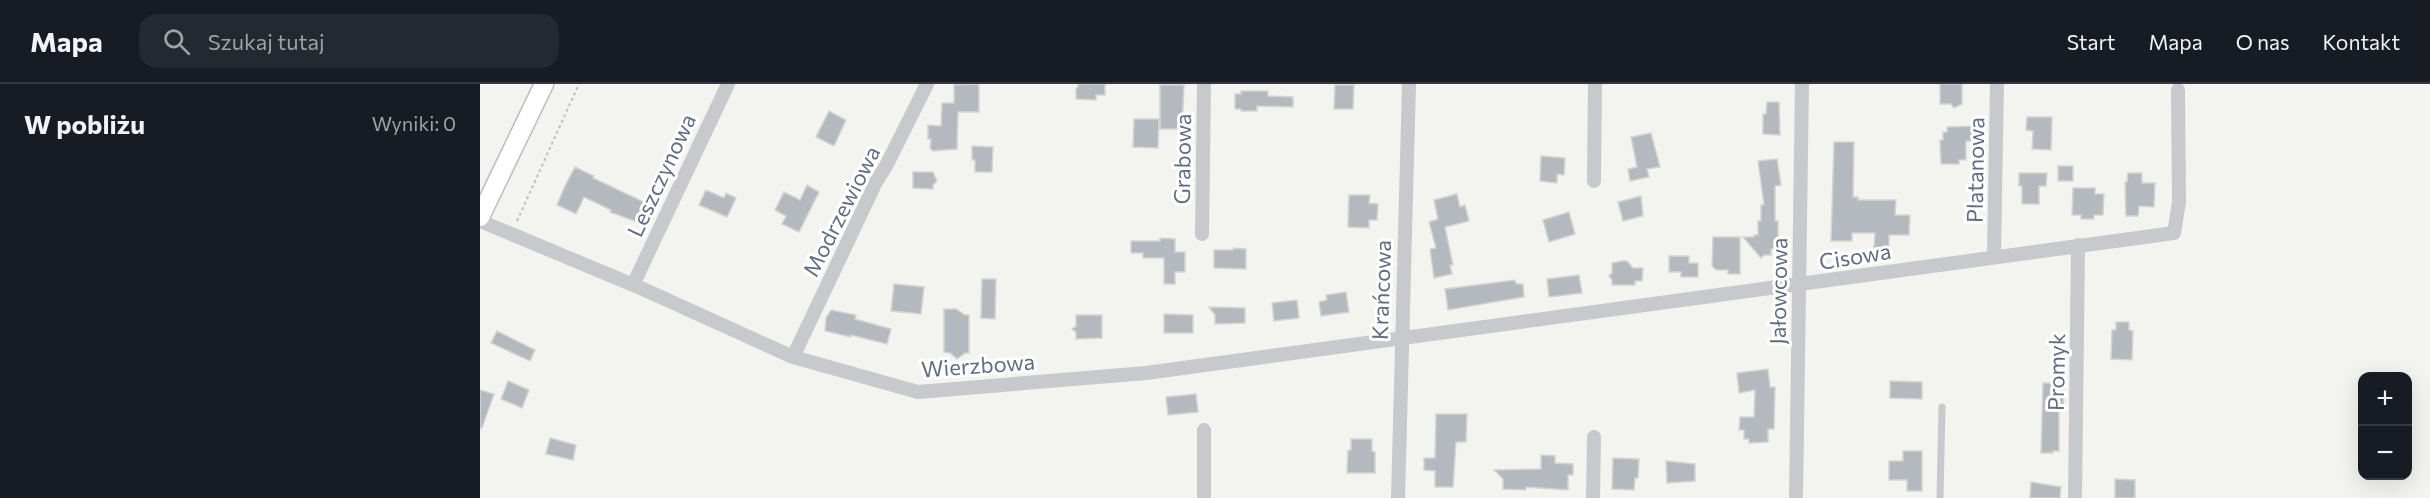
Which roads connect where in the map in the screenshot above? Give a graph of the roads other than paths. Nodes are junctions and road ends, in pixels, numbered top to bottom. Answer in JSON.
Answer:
{"nodes":[{"id":1,"x":544,"y":84,"type":"edge"},
{"id":2,"x":728,"y":84,"type":"edge"},
{"id":3,"x":927,"y":84,"type":"edge"},
{"id":4,"x":1204,"y":84,"type":"edge"},
{"id":5,"x":1409,"y":84,"type":"edge"},
{"id":6,"x":1595,"y":84,"type":"edge"},
{"id":7,"x":1802,"y":84,"type":"edge"},
{"id":8,"x":1997,"y":84,"type":"edge"},
{"id":9,"x":2178,"y":90,"type":"dead end"},
{"id":10,"x":1594,"y":181,"type":"dead end"},
{"id":11,"x":480,"y":219,"type":"edge"},
{"id":12,"x":1202,"y":234,"type":"dead end"},
{"id":13,"x":2078,"y":245,"type":"junction"},
{"id":14,"x":1994,"y":256,"type":"junction"},
{"id":15,"x":633,"y":285,"type":"junction"},
{"id":16,"x":1799,"y":285,"type":"junction"},
{"id":17,"x":1401,"y":338,"type":"junction"},
{"id":18,"x":793,"y":357,"type":"junction"},
{"id":19,"x":1942,"y":407,"type":"dead end"},
{"id":20,"x":1204,"y":430,"type":"dead end"},
{"id":21,"x":1594,"y":437,"type":"dead end"},
{"id":22,"x":1204,"y":498,"type":"edge"},
{"id":23,"x":1398,"y":498,"type":"edge"},
{"id":24,"x":1593,"y":498,"type":"edge"},
{"id":25,"x":1796,"y":498,"type":"edge"},
{"id":26,"x":1940,"y":498,"type":"edge"},
{"id":27,"x":2075,"y":498,"type":"edge"}],
"edges":[{"from":1,"to":11,"type":"street"},
{"from":2,"to":15,"type":"street","name":"Leszczynowa"},
{"from":3,"to":18,"type":"street","name":"Modrzewiowa"},
{"from":4,"to":12,"type":"street","name":"Grabowa"},
{"from":5,"to":17,"type":"street","name":"Krańcowa"},
{"from":6,"to":10,"type":"street"},
{"from":7,"to":16,"type":"street","name":"Jałowcowa"},
{"from":8,"to":14,"type":"street","name":"Platanowa"},
{"from":9,"to":13,"type":"street","name":"Cisowa"},
{"from":11,"to":15,"type":"street","name":"Wierzbowa"},
{"from":13,"to":14,"type":"street","name":"Cisowa"},
{"from":13,"to":27,"type":"street","name":"Promyk"},
{"from":14,"to":16,"type":"street","name":"Cisowa"},
{"from":15,"to":18,"type":"street","name":"Wierzbowa"},
{"from":16,"to":17,"type":"street","name":"Cisowa"},
{"from":16,"to":25,"type":"street","name":"Jałowcowa"},
{"from":17,"to":18,"type":"street","name":"Wierzbowa"},
{"from":17,"to":23,"type":"street","name":"Krańcowa"},
{"from":19,"to":26,"type":"lane"},
{"from":20,"to":22,"type":"street"},
{"from":21,"to":24,"type":"street"}]}
